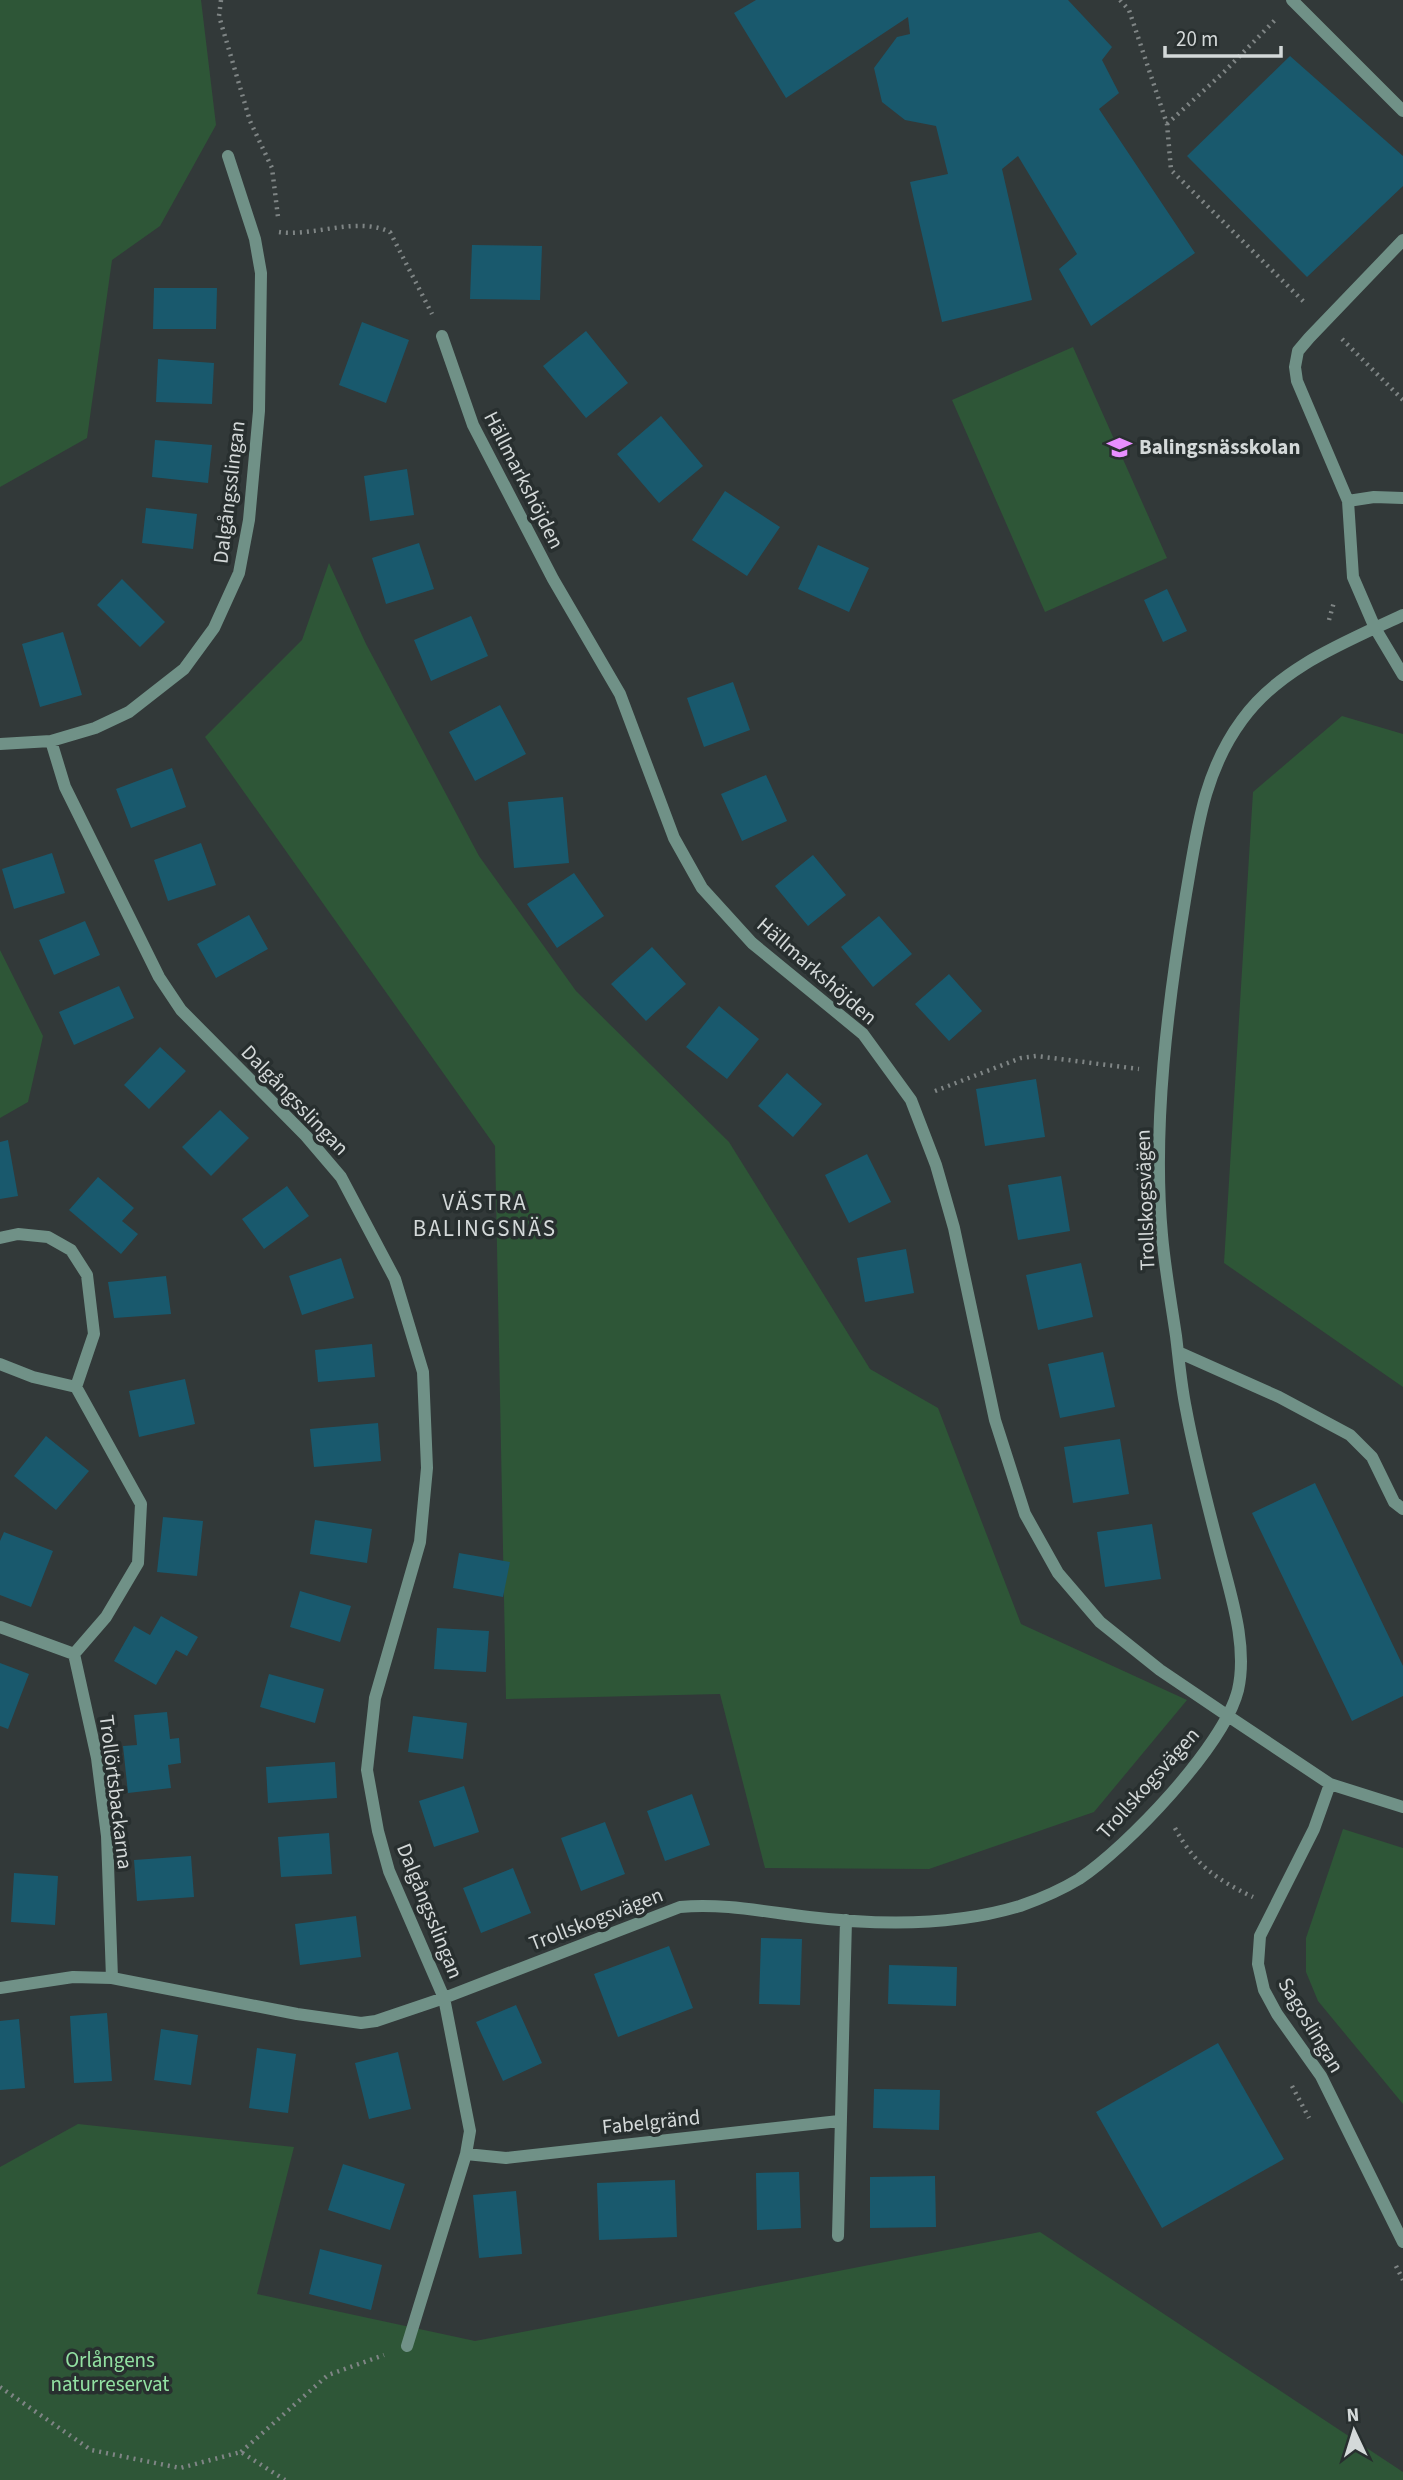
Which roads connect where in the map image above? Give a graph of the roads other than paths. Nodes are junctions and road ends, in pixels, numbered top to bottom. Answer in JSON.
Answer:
{"nodes":[{"id":1,"x":1293,"y":1,"type":"edge"},
{"id":2,"x":1403,"y":111,"type":"edge"},
{"id":3,"x":228,"y":156,"type":"dead end"},
{"id":4,"x":1403,"y":240,"type":"edge"},
{"id":5,"x":442,"y":336,"type":"road end"},
{"id":6,"x":1403,"y":498,"type":"edge"},
{"id":7,"x":1348,"y":501,"type":"junction"},
{"id":8,"x":1403,"y":615,"type":"edge"},
{"id":9,"x":1375,"y":628,"type":"junction"},
{"id":10,"x":1403,"y":675,"type":"edge"},
{"id":11,"x":51,"y":741,"type":"junction"},
{"id":12,"x":0,"y":744,"type":"edge"},
{"id":13,"x":0,"y":1238,"type":"edge"},
{"id":14,"x":1178,"y":1352,"type":"junction"},
{"id":15,"x":0,"y":1364,"type":"edge"},
{"id":16,"x":76,"y":1387,"type":"junction"},
{"id":17,"x":1403,"y":1509,"type":"edge"},
{"id":18,"x":0,"y":1627,"type":"edge"},
{"id":19,"x":74,"y":1654,"type":"junction"},
{"id":20,"x":1228,"y":1716,"type":"junction"},
{"id":21,"x":1330,"y":1784,"type":"junction"},
{"id":22,"x":1403,"y":1807,"type":"edge"},
{"id":23,"x":846,"y":1920,"type":"junction"},
{"id":24,"x":112,"y":1978,"type":"junction"},
{"id":25,"x":0,"y":1988,"type":"edge"},
{"id":26,"x":444,"y":1998,"type":"junction"},
{"id":27,"x":839,"y":2121,"type":"junction"},
{"id":28,"x":466,"y":2154,"type":"junction"},
{"id":29,"x":838,"y":2236,"type":"dead end"},
{"id":30,"x":1403,"y":2242,"type":"edge"},
{"id":31,"x":407,"y":2346,"type":"road end"}],
"edges":[{"from":1,"to":2,"type":"street"},
{"from":3,"to":11,"type":"street","name":"Dalgångsslingan"},
{"from":4,"to":7,"type":"street"},
{"from":5,"to":20,"type":"street","name":"Hällmarkshöjden"},
{"from":6,"to":7,"type":"street"},
{"from":7,"to":9,"type":"street"},
{"from":8,"to":9,"type":"street","name":"Trollskogsvägen"},
{"from":9,"to":10,"type":"street"},
{"from":9,"to":14,"type":"street","name":"Trollskogsvägen"},
{"from":11,"to":12,"type":"street","name":"Dalgångsslingan"},
{"from":11,"to":26,"type":"street","name":"Dalgångsslingan"},
{"from":13,"to":16,"type":"street"},
{"from":14,"to":17,"type":"street"},
{"from":14,"to":20,"type":"street","name":"Trollskogsvägen"},
{"from":15,"to":16,"type":"street"},
{"from":16,"to":19,"type":"street"},
{"from":18,"to":19,"type":"street"},
{"from":19,"to":24,"type":"street","name":"Trollörtsbackarna"},
{"from":20,"to":21,"type":"street"},
{"from":20,"to":23,"type":"street","name":"Trollskogsvägen"},
{"from":21,"to":22,"type":"street"},
{"from":21,"to":30,"type":"street","name":"Sagoslingan"},
{"from":23,"to":26,"type":"street","name":"Trollskogsvägen"},
{"from":23,"to":27,"type":"street"},
{"from":24,"to":25,"type":"street","name":"Trollskogsvägen"},
{"from":24,"to":26,"type":"street","name":"Trollskogsvägen"},
{"from":26,"to":28,"type":"street"},
{"from":27,"to":28,"type":"street","name":"Fabelgränd"},
{"from":27,"to":29,"type":"street"},
{"from":28,"to":31,"type":"street"}]}
